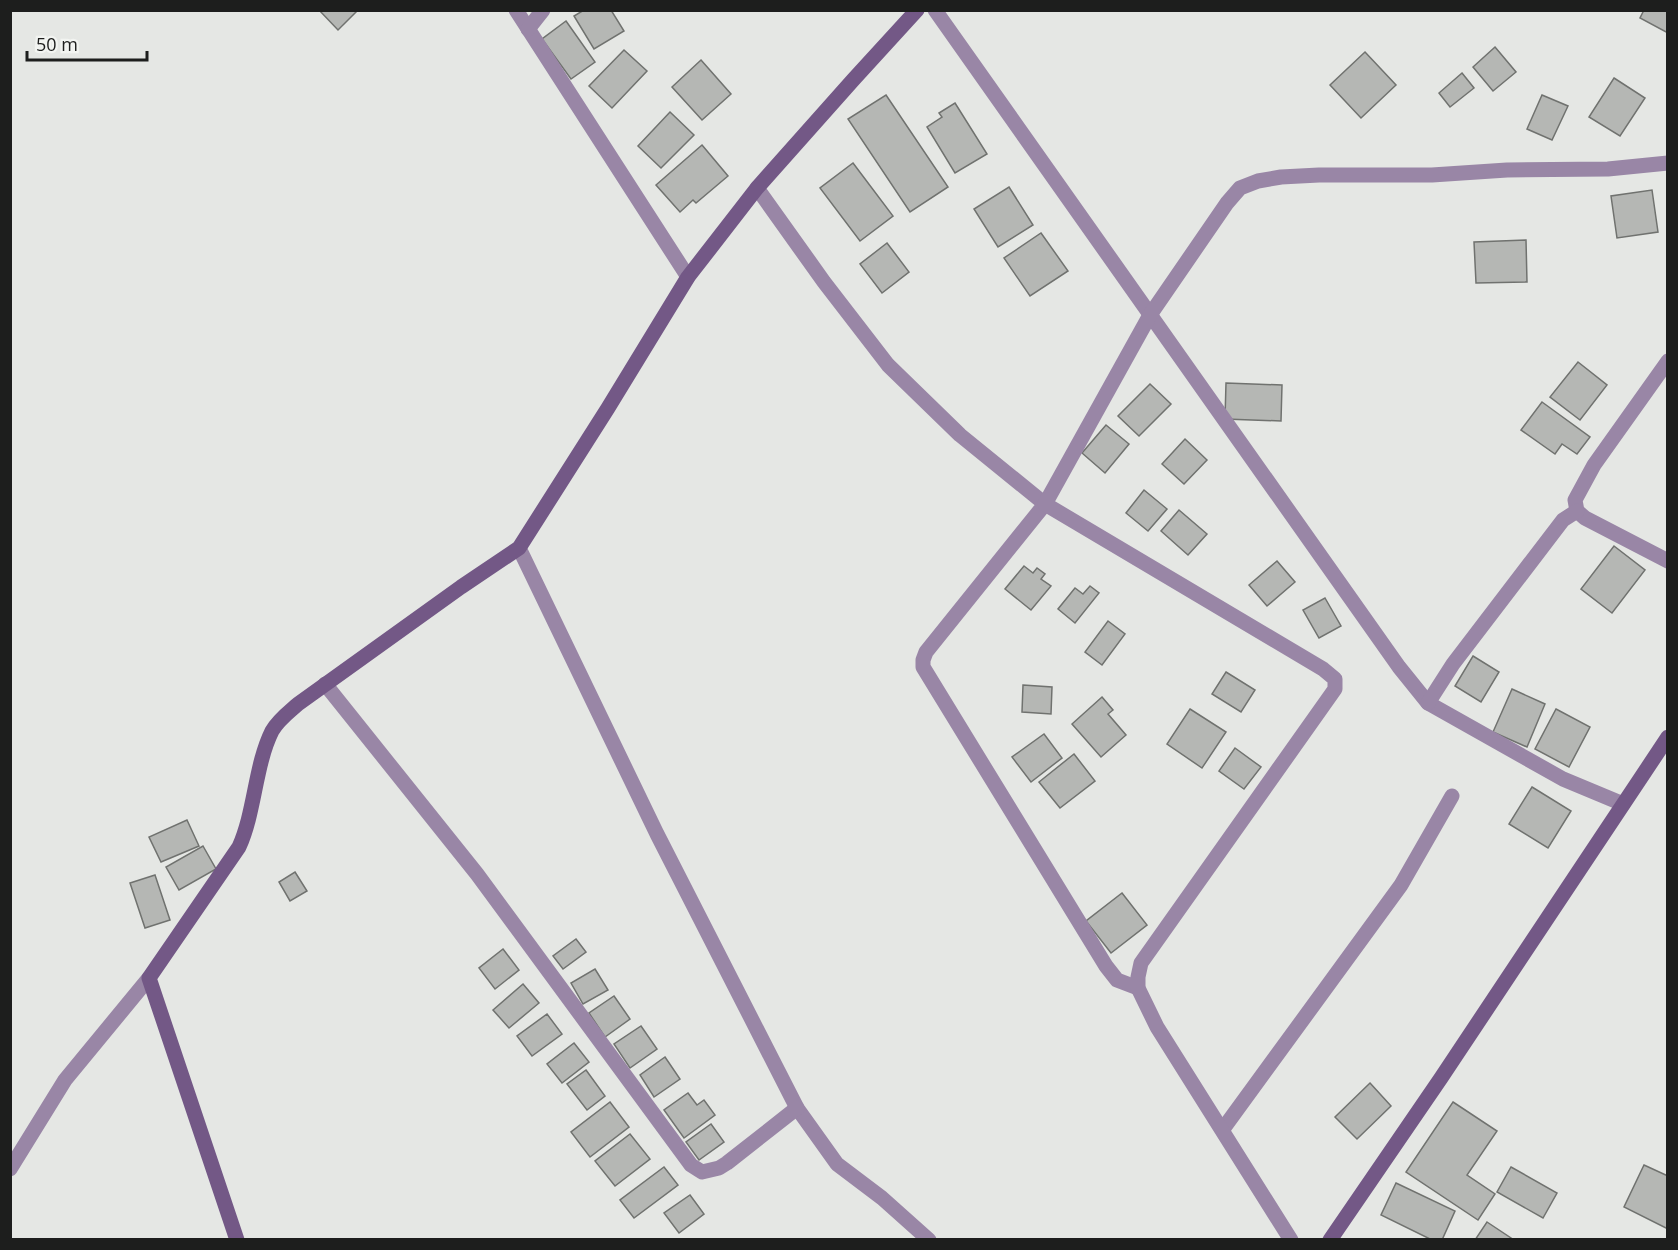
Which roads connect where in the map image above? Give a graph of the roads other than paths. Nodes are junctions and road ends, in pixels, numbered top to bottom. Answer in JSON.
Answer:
{"nodes":[{"id":1,"x":516,"y":10,"type":"edge"},
{"id":2,"x":543,"y":10,"type":"edge"},
{"id":3,"x":917,"y":10,"type":"edge"},
{"id":4,"x":935,"y":10,"type":"edge"},
{"id":5,"x":528,"y":29,"type":"junction"},
{"id":6,"x":1668,"y":163,"type":"edge"},
{"id":7,"x":757,"y":188,"type":"junction"},
{"id":8,"x":688,"y":277,"type":"junction"},
{"id":9,"x":1150,"y":315,"type":"junction"},
{"id":10,"x":1668,"y":361,"type":"edge"},
{"id":11,"x":1045,"y":504,"type":"junction"},
{"id":12,"x":1577,"y":510,"type":"junction"},
{"id":13,"x":519,"y":548,"type":"junction"},
{"id":14,"x":1668,"y":561,"type":"edge"},
{"id":15,"x":325,"y":684,"type":"junction"},
{"id":16,"x":1428,"y":703,"type":"junction"},
{"id":17,"x":1668,"y":737,"type":"edge"},
{"id":18,"x":1452,"y":796,"type":"dead end"},
{"id":19,"x":1623,"y":804,"type":"junction"},
{"id":20,"x":149,"y":978,"type":"junction"},
{"id":21,"x":1138,"y":988,"type":"junction"},
{"id":22,"x":797,"y":1108,"type":"junction"},
{"id":23,"x":1223,"y":1129,"type":"junction"},
{"id":24,"x":10,"y":1169,"type":"edge"},
{"id":25,"x":237,"y":1239,"type":"edge"},
{"id":26,"x":929,"y":1239,"type":"edge"},
{"id":27,"x":1291,"y":1239,"type":"edge"},
{"id":28,"x":1330,"y":1239,"type":"edge"}],
"edges":[{"from":1,"to":5,"type":"street"},
{"from":2,"to":5,"type":"street"},
{"from":3,"to":7,"type":"street"},
{"from":4,"to":9,"type":"street"},
{"from":5,"to":8,"type":"street"},
{"from":6,"to":9,"type":"street"},
{"from":7,"to":8,"type":"street"},
{"from":7,"to":11,"type":"street"},
{"from":8,"to":13,"type":"street"},
{"from":9,"to":11,"type":"street"},
{"from":9,"to":16,"type":"street"},
{"from":10,"to":12,"type":"street"},
{"from":11,"to":21,"type":"street"},
{"from":11,"to":21,"type":"street"},
{"from":12,"to":14,"type":"street"},
{"from":12,"to":16,"type":"street"},
{"from":13,"to":15,"type":"street"},
{"from":13,"to":22,"type":"street"},
{"from":15,"to":20,"type":"street"},
{"from":15,"to":22,"type":"street"},
{"from":16,"to":19,"type":"street"},
{"from":17,"to":19,"type":"street"},
{"from":18,"to":23,"type":"street"},
{"from":19,"to":28,"type":"street"},
{"from":20,"to":24,"type":"street"},
{"from":20,"to":25,"type":"street"},
{"from":21,"to":23,"type":"street"},
{"from":22,"to":26,"type":"street"},
{"from":23,"to":27,"type":"street"}]}
